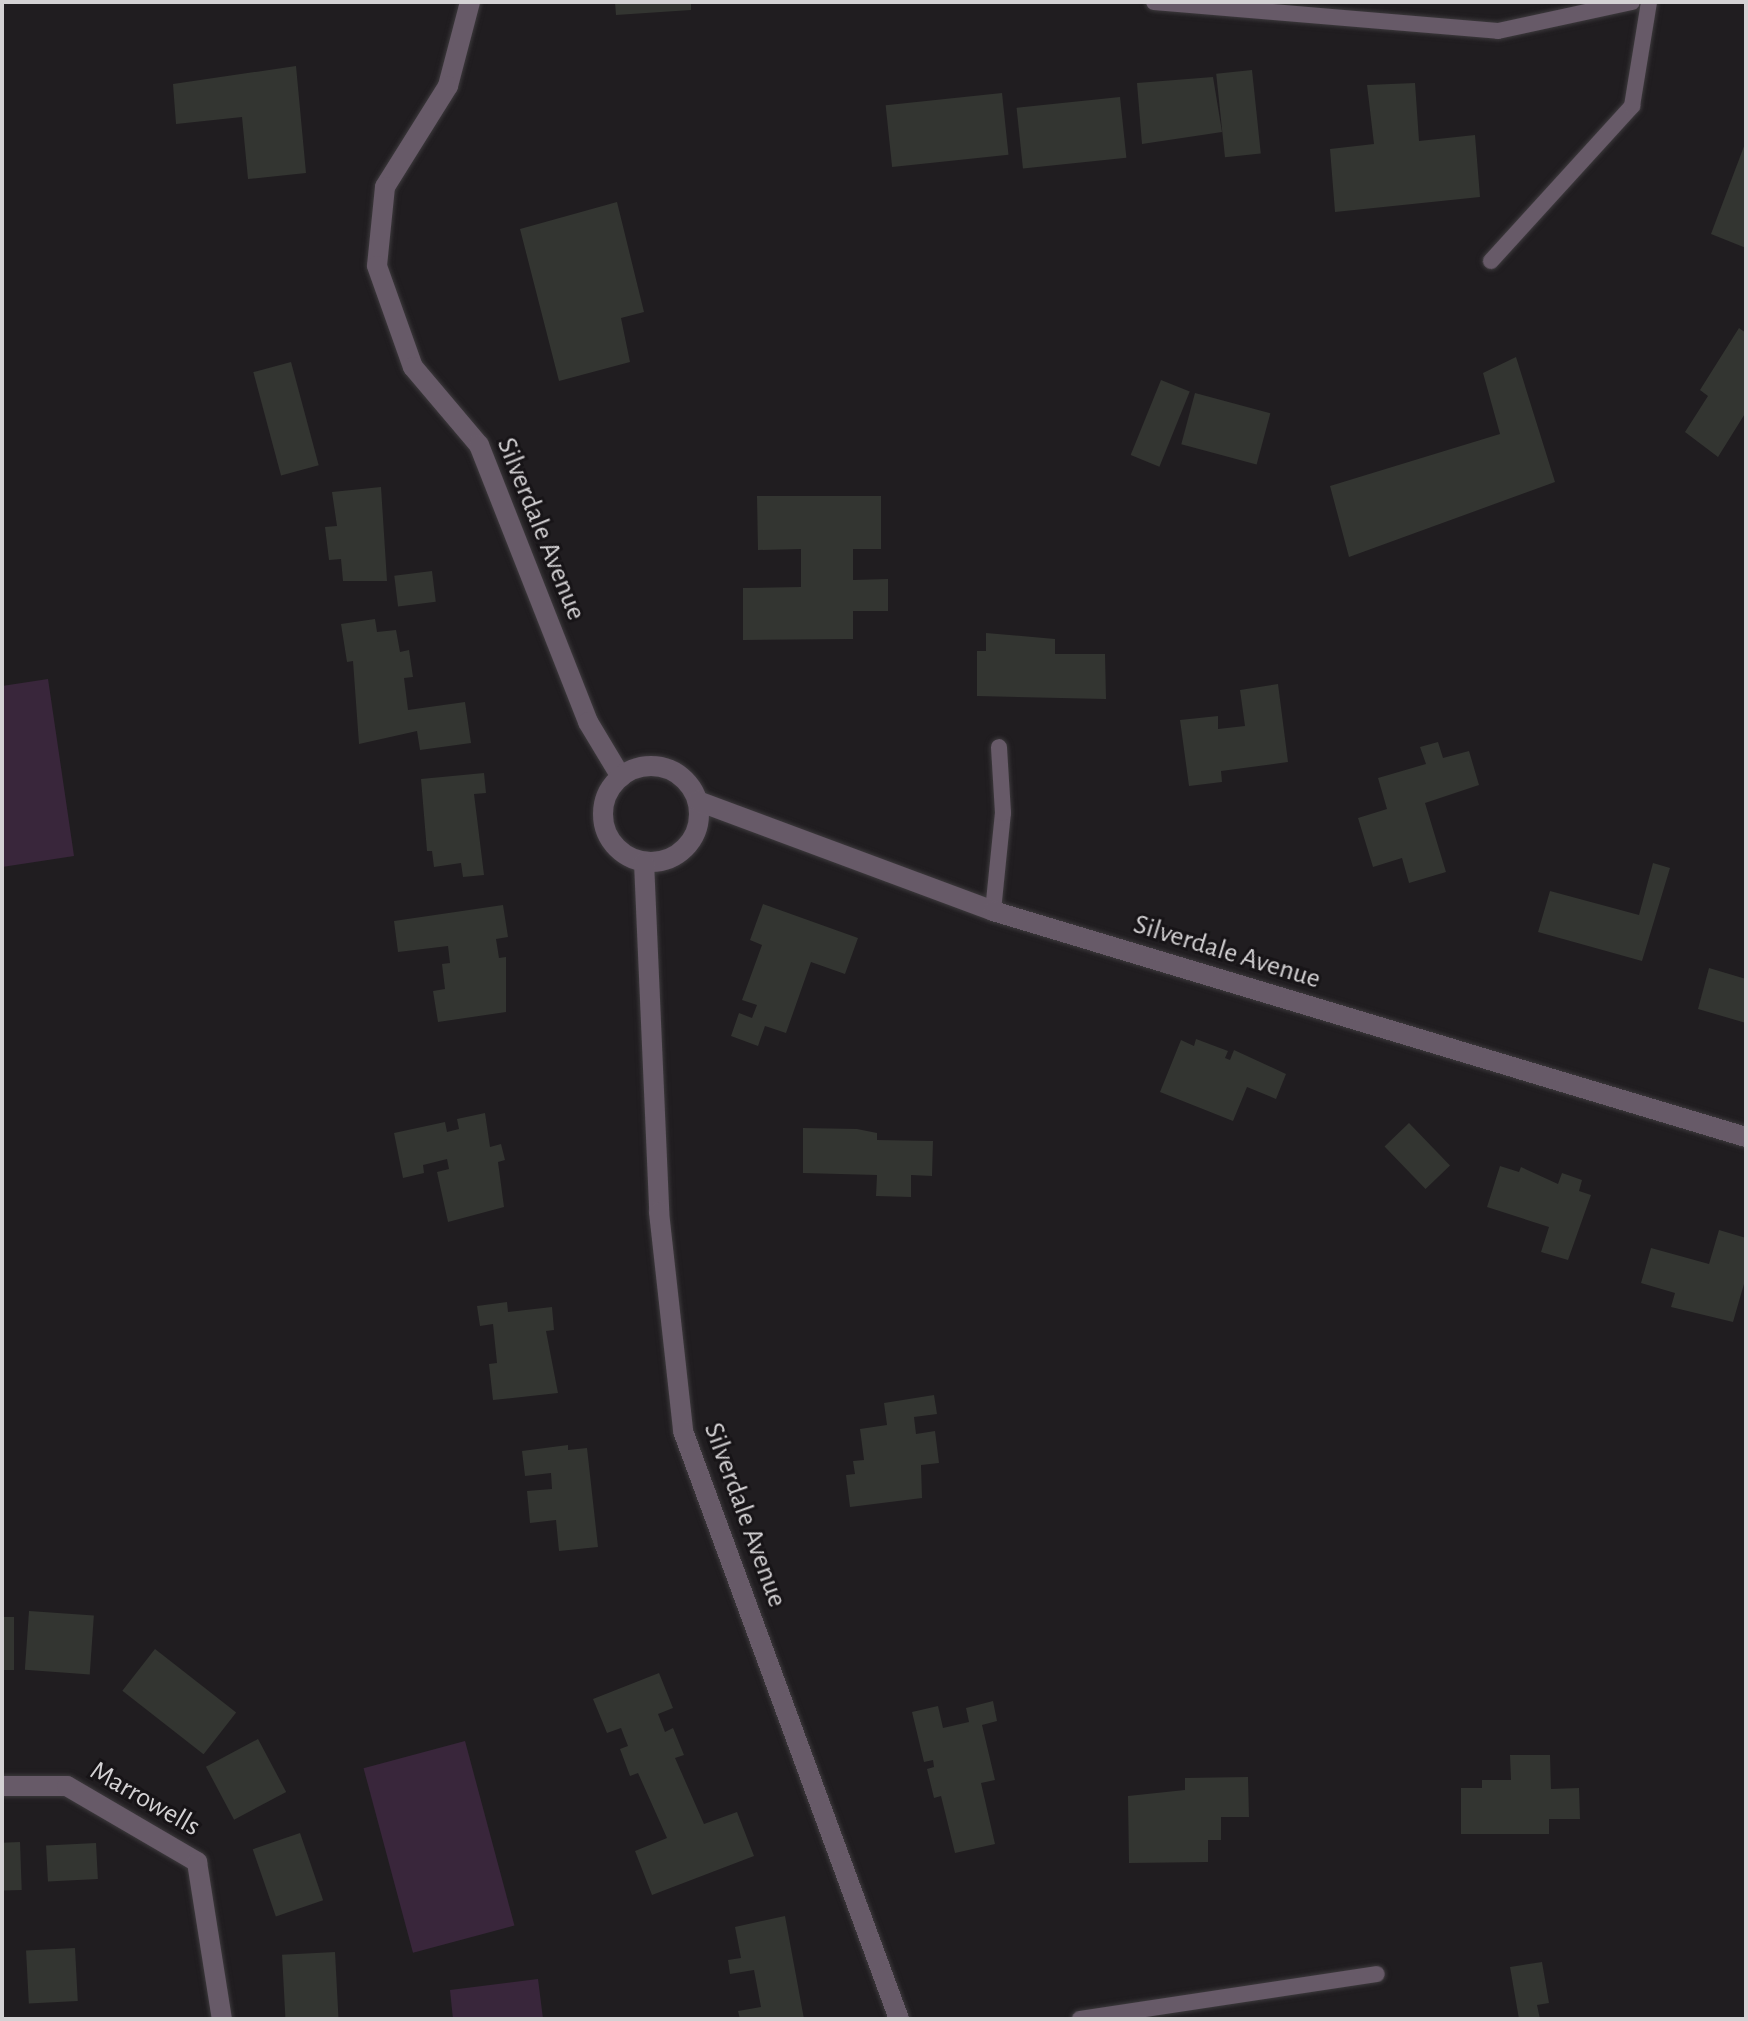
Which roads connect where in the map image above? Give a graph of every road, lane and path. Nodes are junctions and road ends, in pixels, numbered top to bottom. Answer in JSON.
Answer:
{"nodes":[{"id":1,"x":470,"y":2,"type":"edge"},
{"id":2,"x":1154,"y":2,"type":"edge"},
{"id":3,"x":1632,"y":2,"type":"edge"},
{"id":4,"x":1649,"y":2,"type":"edge"},
{"id":5,"x":1491,"y":261,"type":"dead end"},
{"id":6,"x":999,"y":747,"type":"dead end"},
{"id":7,"x":621,"y":777,"type":"junction"},
{"id":8,"x":698,"y":801,"type":"junction"},
{"id":9,"x":644,"y":862,"type":"junction"},
{"id":10,"x":993,"y":911,"type":"junction"},
{"id":11,"x":1746,"y":1137,"type":"edge"},
{"id":12,"x":2,"y":1786,"type":"edge"},
{"id":13,"x":1377,"y":1974,"type":"dead end"},
{"id":14,"x":222,"y":2019,"type":"edge"},
{"id":15,"x":899,"y":2019,"type":"edge"},
{"id":16,"x":1080,"y":2019,"type":"edge"}],
"edges":[{"from":1,"to":7,"type":"street","name":"Silverdale Avenue"},
{"from":2,"to":3,"type":"lane"},
{"from":4,"to":5,"type":"lane"},
{"from":6,"to":10,"type":"lane"},
{"from":7,"to":8,"type":"street"},
{"from":7,"to":9,"type":"street"},
{"from":8,"to":9,"type":"street"},
{"from":8,"to":10,"type":"street","name":"Silverdale Avenue"},
{"from":9,"to":15,"type":"street","name":"Silverdale Avenue"},
{"from":10,"to":11,"type":"street","name":"Silverdale Avenue"},
{"from":12,"to":14,"type":"street","name":"Marrowells"},
{"from":13,"to":16,"type":"lane"}]}
